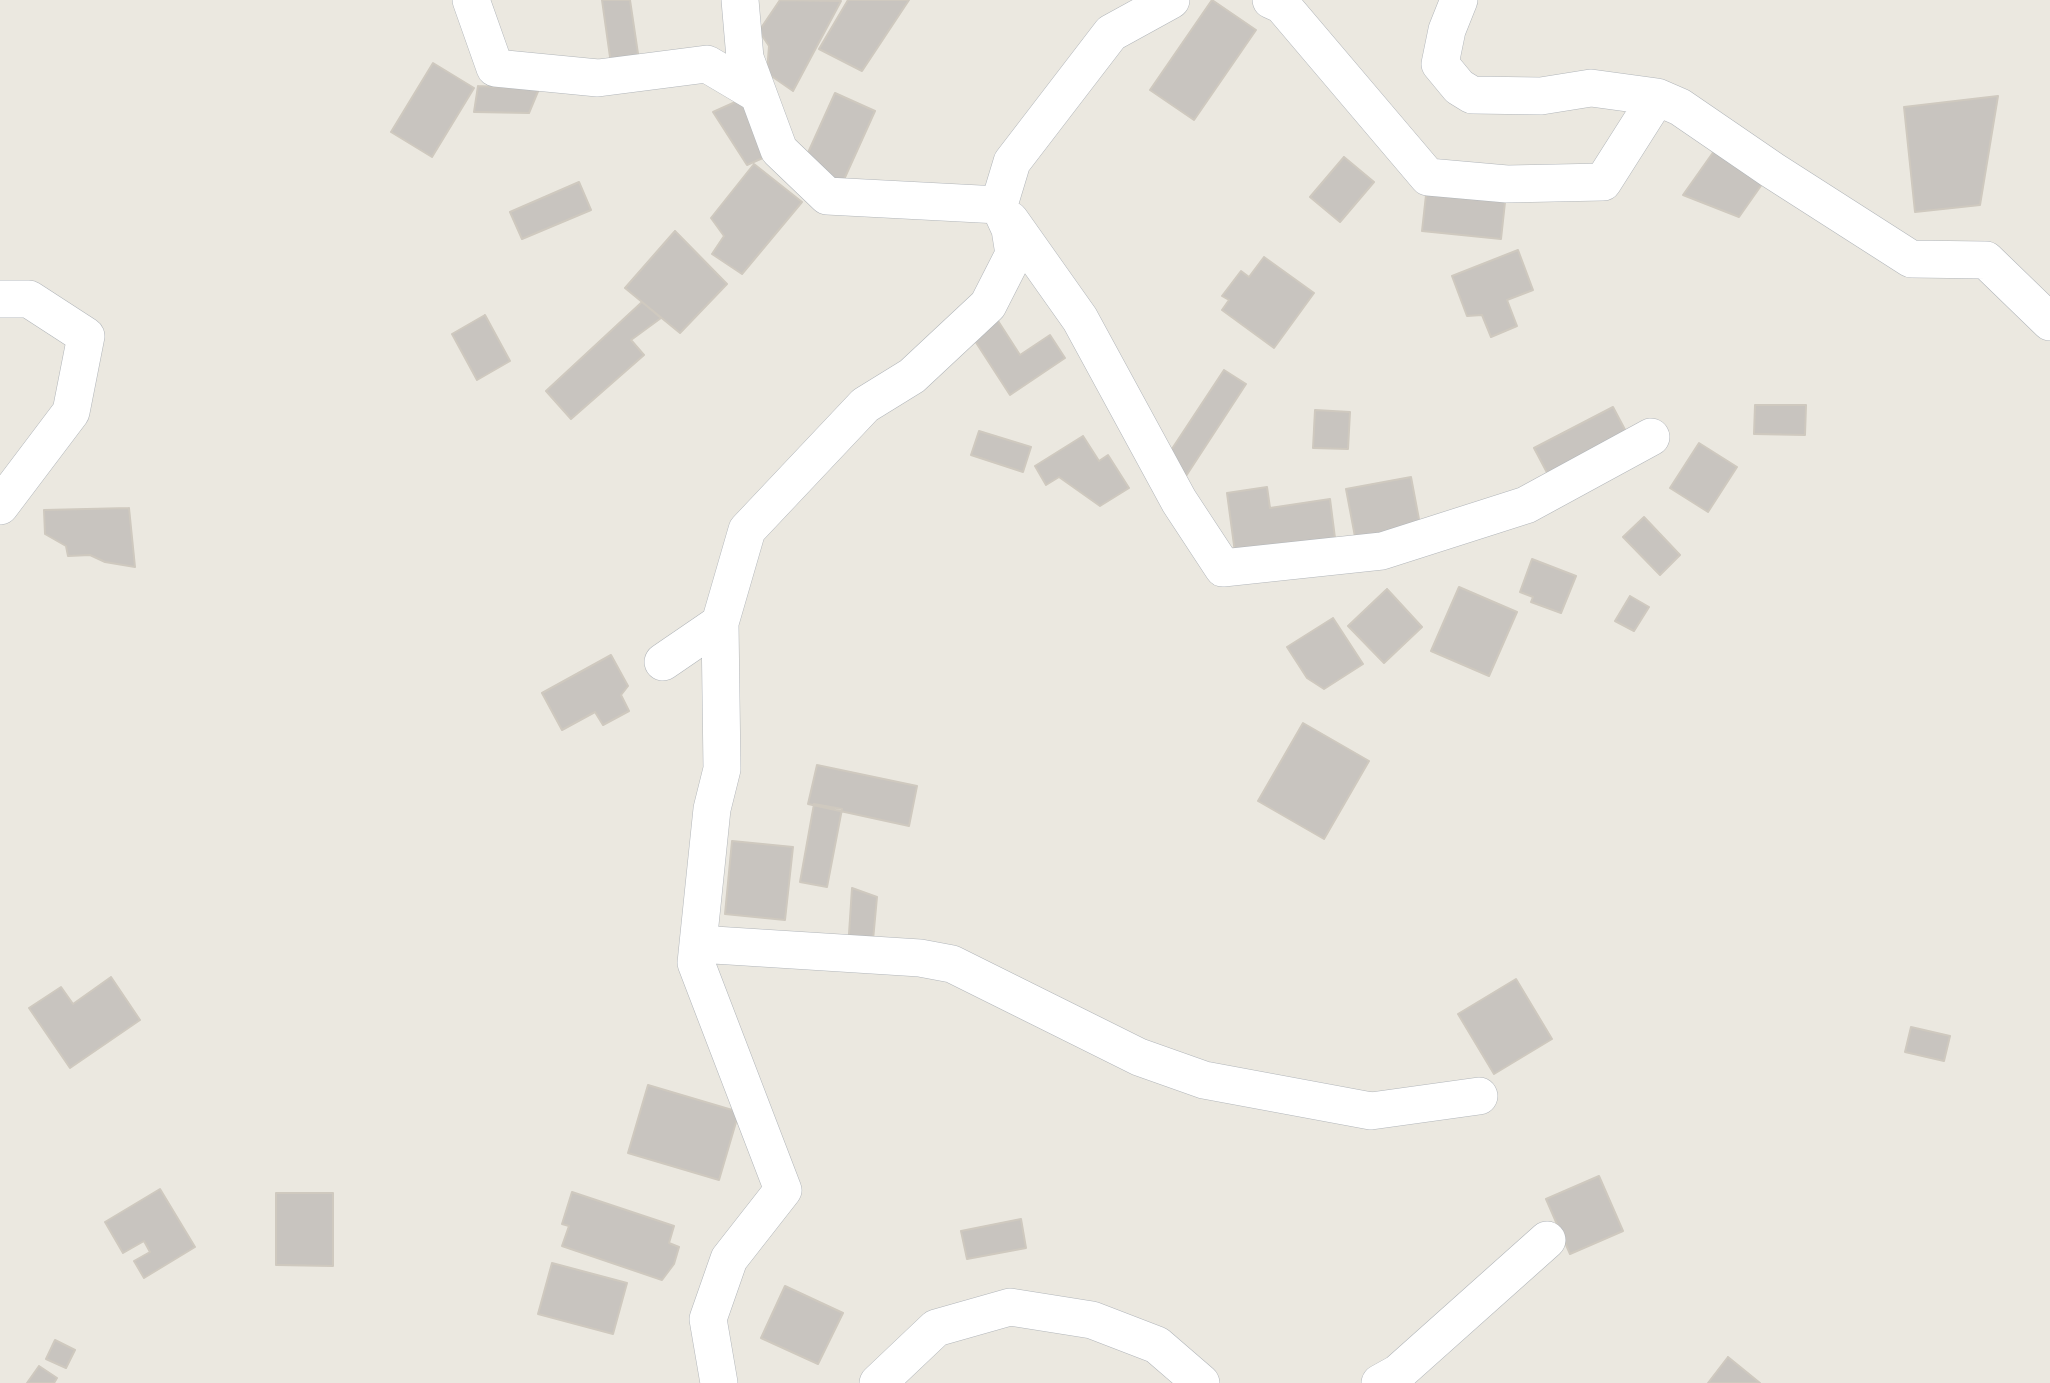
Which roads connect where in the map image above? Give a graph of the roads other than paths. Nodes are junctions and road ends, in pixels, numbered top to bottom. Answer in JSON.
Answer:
{"nodes":[{"id":1,"x":471,"y":0,"type":"edge"},
{"id":2,"x":740,"y":0,"type":"edge"},
{"id":3,"x":1171,"y":0,"type":"edge"},
{"id":4,"x":1272,"y":0,"type":"edge"},
{"id":5,"x":1460,"y":0,"type":"edge"},
{"id":6,"x":755,"y":93,"type":"junction"},
{"id":7,"x":1657,"y":97,"type":"junction"},
{"id":8,"x":999,"y":205,"type":"junction"},
{"id":9,"x":0,"y":299,"type":"edge"},
{"id":10,"x":2050,"y":322,"type":"edge"},
{"id":11,"x":1651,"y":437,"type":"dead end"},
{"id":12,"x":0,"y":506,"type":"edge"},
{"id":13,"x":720,"y":623,"type":"junction"},
{"id":14,"x":663,"y":662,"type":"dead end"},
{"id":15,"x":698,"y":944,"type":"junction"},
{"id":16,"x":1479,"y":1096,"type":"dead end"},
{"id":17,"x":1547,"y":1240,"type":"dead end"},
{"id":18,"x":719,"y":1383,"type":"edge"},
{"id":19,"x":878,"y":1383,"type":"edge"},
{"id":20,"x":1201,"y":1383,"type":"edge"},
{"id":21,"x":1380,"y":1383,"type":"edge"}],
"edges":[{"from":1,"to":6,"type":"street"},
{"from":2,"to":6,"type":"street"},
{"from":3,"to":8,"type":"street"},
{"from":4,"to":7,"type":"street"},
{"from":5,"to":7,"type":"street"},
{"from":6,"to":8,"type":"street"},
{"from":7,"to":10,"type":"street"},
{"from":8,"to":11,"type":"street"},
{"from":8,"to":13,"type":"street"},
{"from":9,"to":12,"type":"street"},
{"from":13,"to":14,"type":"street"},
{"from":13,"to":15,"type":"street"},
{"from":15,"to":16,"type":"street"},
{"from":15,"to":18,"type":"street"},
{"from":17,"to":21,"type":"street"},
{"from":19,"to":20,"type":"street"}]}
